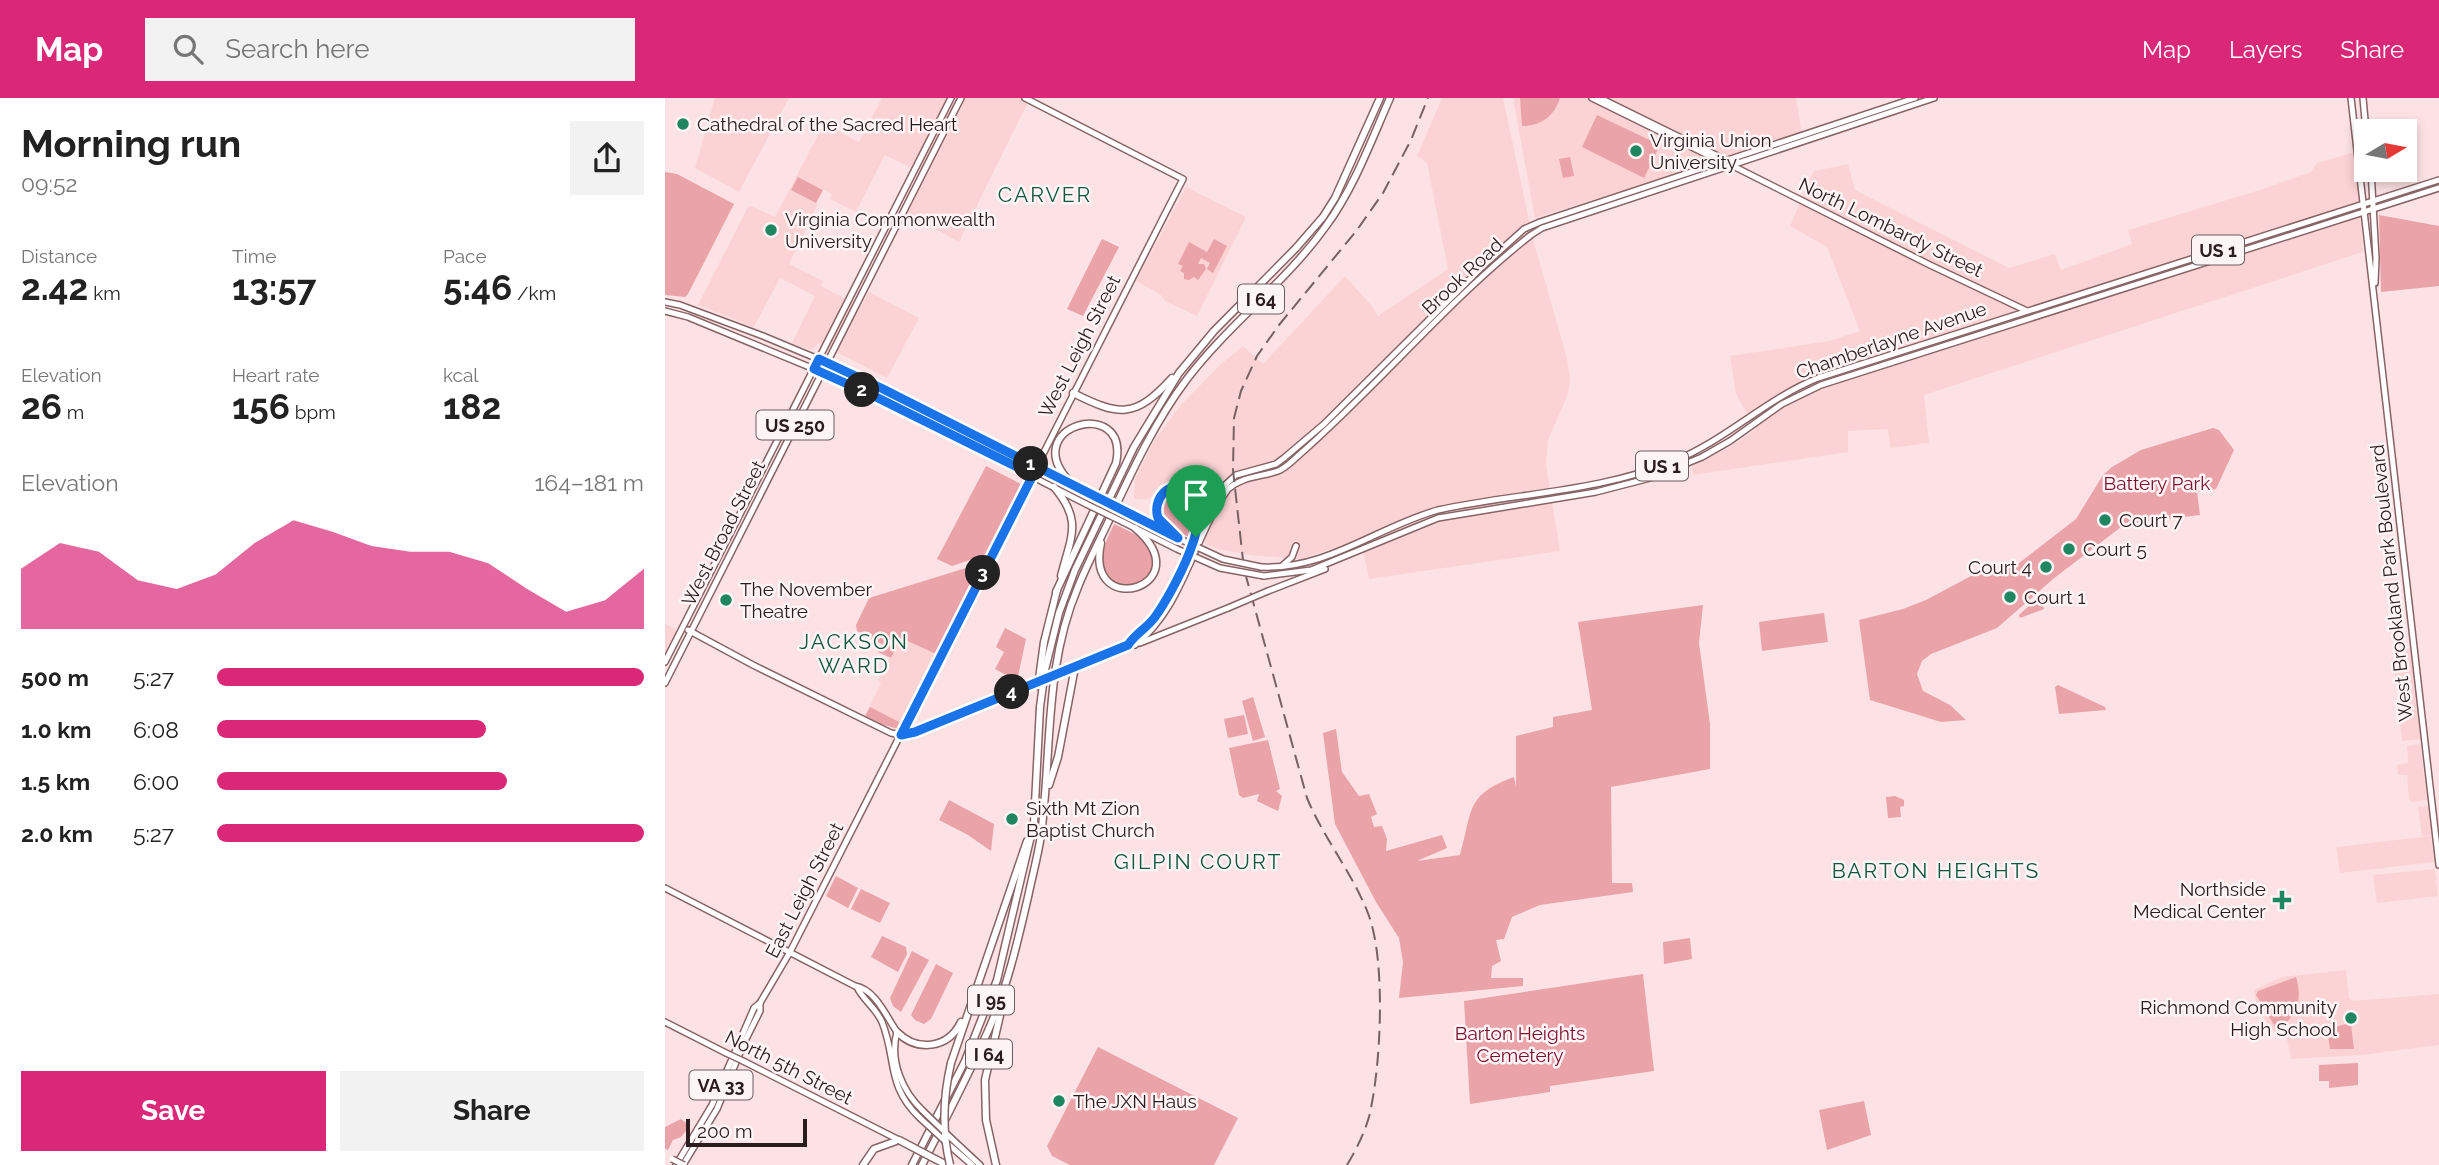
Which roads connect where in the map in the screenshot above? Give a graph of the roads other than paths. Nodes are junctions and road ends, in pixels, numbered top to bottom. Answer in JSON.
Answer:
{"nodes":[{"id":1,"x":951,"y":98,"type":"edge"},
{"id":2,"x":961,"y":98,"type":"edge"},
{"id":3,"x":1025,"y":98,"type":"edge"},
{"id":4,"x":1380,"y":98,"type":"edge"},
{"id":5,"x":1390,"y":98,"type":"edge"},
{"id":6,"x":1592,"y":98,"type":"edge"},
{"id":7,"x":1600,"y":98,"type":"edge"},
{"id":8,"x":1915,"y":98,"type":"edge"},
{"id":9,"x":1934,"y":98,"type":"edge"},
{"id":10,"x":2351,"y":98,"type":"edge"},
{"id":11,"x":2363,"y":98,"type":"edge"},
{"id":12,"x":2365,"y":119,"type":"edge"},
{"id":13,"x":1723,"y":161,"type":"junction"},
{"id":14,"x":1732,"y":166,"type":"junction"},
{"id":15,"x":2439,"y":180,"type":"edge"},
{"id":16,"x":2372,"y":182,"type":"edge"},
{"id":17,"x":2439,"y":188,"type":"edge"},
{"id":18,"x":2374,"y":201,"type":"junction"},
{"id":19,"x":2364,"y":204,"type":"junction"},
{"id":20,"x":2374,"y":209,"type":"junction"},
{"id":21,"x":2364,"y":212,"type":"junction"},
{"id":22,"x":2374,"y":297,"type":"junction"},
{"id":23,"x":2004,"y":300,"type":"junction"},
{"id":24,"x":665,"y":302,"type":"edge"},
{"id":25,"x":2027,"y":311,"type":"junction"},
{"id":26,"x":665,"y":312,"type":"edge"},
{"id":27,"x":2036,"y":316,"type":"junction"},
{"id":28,"x":2005,"y":318,"type":"junction"},
{"id":29,"x":819,"y":359,"type":"junction"},
{"id":30,"x":828,"y":363,"type":"junction"},
{"id":31,"x":814,"y":369,"type":"junction"},
{"id":32,"x":823,"y":372,"type":"junction"},
{"id":33,"x":1179,"y":373,"type":"junction"},
{"id":34,"x":1073,"y":393,"type":"junction"},
{"id":35,"x":1037,"y":467,"type":"junction"},
{"id":36,"x":1033,"y":475,"type":"junction"},
{"id":37,"x":1072,"y":484,"type":"junction"},
{"id":38,"x":1054,"y":487,"type":"junction"},
{"id":39,"x":1135,"y":528,"type":"junction"},
{"id":40,"x":1104,"y":532,"type":"junction"},
{"id":41,"x":1196,"y":537,"type":"junction"},
{"id":42,"x":1180,"y":539,"type":"junction"},
{"id":43,"x":1296,"y":547,"type":"dead end"},
{"id":44,"x":1343,"y":558,"type":"junction"},
{"id":45,"x":1279,"y":567,"type":"junction"},
{"id":46,"x":1056,"y":592,"type":"junction"},
{"id":47,"x":682,"y":627,"type":"junction"},
{"id":48,"x":691,"y":632,"type":"junction"},
{"id":49,"x":1131,"y":645,"type":"junction"},
{"id":50,"x":665,"y":662,"type":"edge"},
{"id":51,"x":1075,"y":667,"type":"junction"},
{"id":52,"x":665,"y":682,"type":"edge"},
{"id":53,"x":1039,"y":729,"type":"junction"},
{"id":54,"x":901,"y":735,"type":"junction"},
{"id":55,"x":873,"y":790,"type":"joint"},
{"id":56,"x":1046,"y":790,"type":"junction"},
{"id":57,"x":1034,"y":823,"type":"junction"},
{"id":58,"x":2439,"y":865,"type":"edge"},
{"id":59,"x":665,"y":888,"type":"edge"},
{"id":60,"x":790,"y":952,"type":"junction"},
{"id":61,"x":1009,"y":972,"type":"junction"},
{"id":62,"x":857,"y":987,"type":"junction"},
{"id":63,"x":972,"y":1002,"type":"junction"},
{"id":64,"x":760,"y":1003,"type":"junction"},
{"id":65,"x":665,"y":1022,"type":"edge"},
{"id":66,"x":897,"y":1032,"type":"junction"},
{"id":67,"x":919,"y":1114,"type":"junction"},
{"id":68,"x":898,"y":1140,"type":"junction"},
{"id":69,"x":950,"y":1141,"type":"junction"},
{"id":70,"x":665,"y":1156,"type":"edge"},
{"id":71,"x":674,"y":1162,"type":"edge"},
{"id":72,"x":684,"y":1165,"type":"edge"},
{"id":73,"x":863,"y":1165,"type":"edge"},
{"id":74,"x":912,"y":1165,"type":"edge"},
{"id":75,"x":922,"y":1165,"type":"edge"},
{"id":76,"x":949,"y":1165,"type":"edge"},
{"id":77,"x":972,"y":1165,"type":"edge"},
{"id":78,"x":980,"y":1165,"type":"edge"},
{"id":79,"x":996,"y":1165,"type":"edge"}],
"edges":[{"from":1,"to":29,"type":"main road","name":"West Broad Street","number":"US 250"},
{"from":2,"to":30,"type":"main road","name":"West Broad Street","number":"US 250"},
{"from":3,"to":34,"type":"main road","name":"West Leigh Street","number":"VA 33"},
{"from":4,"to":33,"type":"highway","number":"I 64"},
{"from":5,"to":40,"type":"highway","number":"I 64"},
{"from":6,"to":13,"type":"main road","name":"North Lombardy Street"},
{"from":7,"to":13,"type":"main road","name":"North Lombardy Street"},
{"from":8,"to":13,"type":"main road","name":"Brook Road"},
{"from":9,"to":14,"type":"main road","name":"Brook Road"},
{"from":10,"to":19,"type":"main road","name":"West Brookland Park Boulevard"},
{"from":11,"to":12,"type":"main road"},
{"from":13,"to":14,"type":"main road","name":"North Lombardy Street"},
{"from":13,"to":41,"type":"main road","name":"Brook Road"},
{"from":14,"to":23,"type":"main road","name":"North Lombardy Street"},
{"from":14,"to":49,"type":"main road","name":"Brook Road"},
{"from":15,"to":18,"type":"main road","name":"Chamberlayne Avenue","number":"US 1"},
{"from":16,"to":18,"type":"main road","name":"West Brookland Park Boulevard"},
{"from":17,"to":20,"type":"main road","name":"Chamberlayne Avenue","number":"US 1"},
{"from":18,"to":19,"type":"main road","name":"Chamberlayne Avenue","number":"US 1"},
{"from":18,"to":20,"type":"main road","name":"West Brookland Park Boulevard"},
{"from":19,"to":21,"type":"main road","name":"West Brookland Park Boulevard"},
{"from":19,"to":25,"type":"main road","name":"Chamberlayne Avenue","number":"US 1"},
{"from":20,"to":21,"type":"main road","name":"Chamberlayne Avenue","number":"US 1"},
{"from":20,"to":22,"type":"main road","name":"West Brookland Park Boulevard"},
{"from":21,"to":22,"type":"main road","name":"West Brookland Park Boulevard"},
{"from":21,"to":27,"type":"main road","name":"Chamberlayne Avenue","number":"US 1"},
{"from":22,"to":58,"type":"main road","name":"West Brookland Park Boulevard"},
{"from":23,"to":25,"type":"main road","name":"North Lombardy Street"},
{"from":23,"to":28,"type":"main road"},
{"from":24,"to":29,"type":"main road","number":"US 1"},
{"from":25,"to":27,"type":"main road","name":"North Lombardy Street"},
{"from":25,"to":28,"type":"main road","name":"Chamberlayne Avenue","number":"US 1"},
{"from":26,"to":31,"type":"main road","number":"US 1"},
{"from":27,"to":44,"type":"main road","name":"Chamberlayne Avenue","number":"US 1"},
{"from":28,"to":45,"type":"main road","name":"Chamberlayne Avenue","number":"US 1"},
{"from":29,"to":30,"type":"main road","number":"US 1"},
{"from":29,"to":31,"type":"main road","name":"West Broad Street","number":"US 250"},
{"from":30,"to":32,"type":"main road","name":"West Broad Street","number":"US 250"},
{"from":30,"to":35,"type":"main road","number":"US 1"},
{"from":31,"to":32,"type":"main road","number":"US 1"},
{"from":31,"to":47,"type":"main road","name":"West Broad Street","number":"US 250"},
{"from":32,"to":36,"type":"main road","number":"US 1"},
{"from":32,"to":48,"type":"main road","name":"West Broad Street","number":"US 250"},
{"from":33,"to":34,"type":"highway"},
{"from":33,"to":53,"type":"highway","number":"I 64"},
{"from":34,"to":35,"type":"main road","name":"West Leigh Street","number":"VA 33"},
{"from":35,"to":36,"type":"main road","name":"West Leigh Street","number":"VA 33"},
{"from":35,"to":37,"type":"main road","number":"US 1"},
{"from":36,"to":38,"type":"main road","number":"US 1"},
{"from":36,"to":54,"type":"main road","name":"West Leigh Street","number":"VA 33"},
{"from":37,"to":42,"type":"main road","name":"Chamberlayne Avenue","number":"US 1","bridge":true},
{"from":37,"to":46,"type":"highway"},
{"from":38,"to":39,"type":"main road","name":"Chamberlayne Avenue","number":"US 1","bridge":true},
{"from":38,"to":46,"type":"highway"},
{"from":39,"to":40,"type":"highway"},
{"from":39,"to":44,"type":"main road","name":"Chamberlayne Avenue","number":"US 1","bridge":true},
{"from":40,"to":56,"type":"highway","number":"I 64"},
{"from":41,"to":42,"type":"main road"},
{"from":41,"to":49,"type":"main road","name":"Brook Road"},
{"from":42,"to":45,"type":"main road","name":"Chamberlayne Avenue","number":"US 1","bridge":true},
{"from":43,"to":45,"type":"main road"},
{"from":44,"to":49,"type":"main road","name":"Chamberlayne Avenue","bridge":true},
{"from":46,"to":53,"type":"highway"},
{"from":47,"to":48,"type":"main road"},
{"from":47,"to":50,"type":"main road","name":"West Broad Street","number":"US 250"},
{"from":48,"to":52,"type":"main road","name":"West Broad Street","number":"US 250"},
{"from":48,"to":54,"type":"main road"},
{"from":49,"to":51,"type":"main road","name":"Chamberlayne Avenue"},
{"from":51,"to":54,"type":"main road","name":"Chamberlayne Avenue","bridge":true},
{"from":51,"to":56,"type":"highway"},
{"from":53,"to":57,"type":"highway","number":"I 64"},
{"from":54,"to":55,"type":"main road","name":"West Leigh Street","number":"VA 33"},
{"from":55,"to":60,"type":"main road","name":"East Leigh Street","number":"VA 33"},
{"from":56,"to":61,"type":"highway","number":"I 64"},
{"from":57,"to":63,"type":"highway","number":"I 64"},
{"from":57,"to":74,"type":"highway","number":"I 95"},
{"from":59,"to":60,"type":"main road"},
{"from":60,"to":62,"type":"main road"},
{"from":60,"to":64,"type":"main road","name":"East Leigh Street","number":"VA 33"},
{"from":61,"to":75,"type":"highway","number":"I 95"},
{"from":61,"to":79,"type":"highway","number":"I 64"},
{"from":62,"to":66,"type":"main road"},
{"from":62,"to":67,"type":"main road"},
{"from":63,"to":66,"type":"highway"},
{"from":63,"to":76,"type":"highway","number":"I 64","bridge":true},
{"from":64,"to":71,"type":"main road","name":"East Leigh Street","number":"VA 33"},
{"from":64,"to":72,"type":"main road","name":"East Leigh Street","number":"VA 33"},
{"from":65,"to":68,"type":"main road","name":"North 5th Street","bridge":true},
{"from":66,"to":67,"type":"main road"},
{"from":67,"to":69,"type":"main road","bridge":true},
{"from":68,"to":73,"type":"highway"},
{"from":68,"to":76,"type":"highway","bridge":true},
{"from":69,"to":77,"type":"main road"},
{"from":69,"to":78,"type":"main road"},
{"from":70,"to":71,"type":"main road"},
{"from":71,"to":72,"type":"main road","bridge":true}]}
